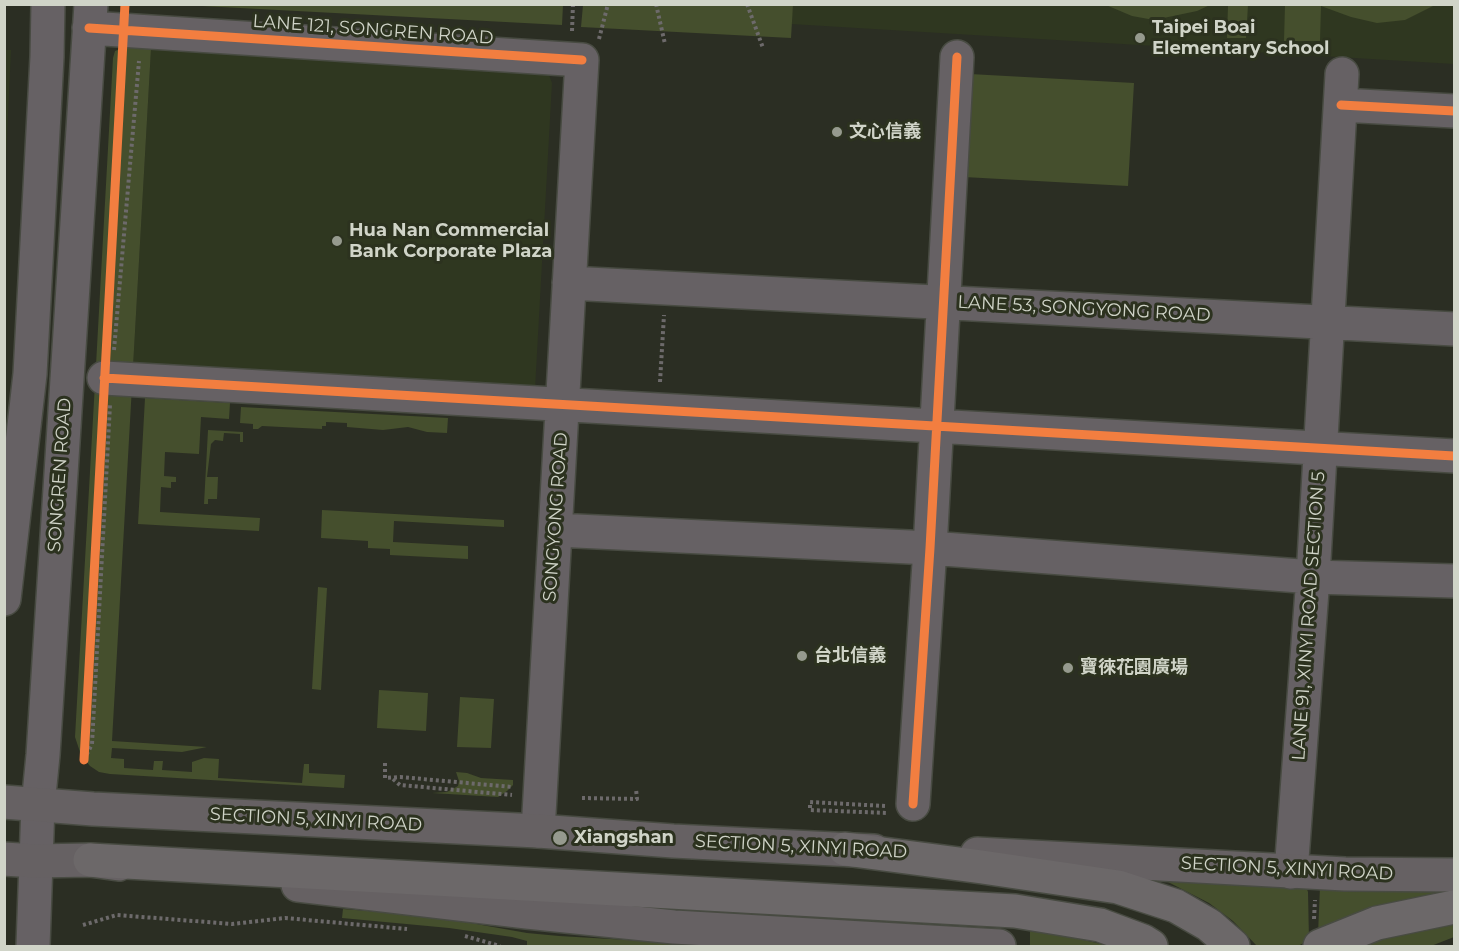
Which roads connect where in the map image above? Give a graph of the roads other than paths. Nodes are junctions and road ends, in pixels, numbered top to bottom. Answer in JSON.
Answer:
{"nodes":[{"id":1,"x":48,"y":4,"type":"edge"},
{"id":2,"x":90,"y":16,"type":"edge"},
{"id":3,"x":590,"y":50,"type":"joint"},
{"id":4,"x":957,"y":57,"type":"dead end"},
{"id":5,"x":1455,"y":111,"type":"edge"},
{"id":6,"x":569,"y":283,"type":"junction"},
{"id":7,"x":944,"y":302,"type":"junction"},
{"id":8,"x":1329,"y":323,"type":"junction"},
{"id":9,"x":1455,"y":329,"type":"edge"},
{"id":10,"x":17,"y":374,"type":"edge"},
{"id":11,"x":108,"y":378,"type":"road end"},
{"id":12,"x":563,"y":406,"type":"junction"},
{"id":13,"x":937,"y":426,"type":"junction"},
{"id":14,"x":1319,"y":448,"type":"junction"},
{"id":15,"x":1455,"y":456,"type":"edge"},
{"id":16,"x":556,"y":530,"type":"junction"},
{"id":17,"x":930,"y":548,"type":"junction"},
{"id":18,"x":1313,"y":577,"type":"junction"},
{"id":19,"x":1455,"y":581,"type":"edge"},
{"id":20,"x":4,"y":599,"type":"edge"},
{"id":21,"x":4,"y":802,"type":"edge"},
{"id":22,"x":38,"y":805,"type":"junction"},
{"id":23,"x":900,"y":808,"type":"road end"},
{"id":24,"x":538,"y":831,"type":"junction"},
{"id":25,"x":845,"y":849,"type":"junction"},
{"id":26,"x":20,"y":860,"type":"edge"},
{"id":27,"x":90,"y":860,"type":"junction"},
{"id":28,"x":1291,"y":872,"type":"junction"},
{"id":29,"x":1455,"y":875,"type":"edge"},
{"id":30,"x":1455,"y":907,"type":"edge"},
{"id":31,"x":33,"y":946,"type":"edge"},
{"id":32,"x":999,"y":946,"type":"edge"},
{"id":33,"x":1151,"y":946,"type":"edge"},
{"id":34,"x":1233,"y":946,"type":"edge"},
{"id":35,"x":1320,"y":946,"type":"edge"}],
"edges":[{"from":1,"to":10,"type":"street"},
{"from":2,"to":3,"type":"street","name":"LANE 121, SONGREN ROAD"},
{"from":2,"to":22,"type":"street","name":"SONGREN ROAD"},
{"from":3,"to":6,"type":"street","name":"SONGYONG ROAD"},
{"from":4,"to":7,"type":"street"},
{"from":5,"to":8,"type":"street","name":"LANE 91, XINYI ROAD SECTION 5"},
{"from":6,"to":7,"type":"street","name":"LANE 53, SONGYONG ROAD"},
{"from":6,"to":12,"type":"street","name":"SONGYONG ROAD"},
{"from":7,"to":8,"type":"street","name":"LANE 53, SONGYONG ROAD"},
{"from":7,"to":13,"type":"street"},
{"from":8,"to":9,"type":"street","name":"LANE 53, SONGYONG ROAD"},
{"from":8,"to":14,"type":"street","name":"LANE 91, XINYI ROAD SECTION 5"},
{"from":10,"to":20,"type":"street"},
{"from":11,"to":12,"type":"street"},
{"from":12,"to":13,"type":"street"},
{"from":12,"to":16,"type":"street","name":"SONGYONG ROAD"},
{"from":13,"to":14,"type":"street"},
{"from":13,"to":17,"type":"street"},
{"from":14,"to":15,"type":"street"},
{"from":14,"to":18,"type":"street","name":"LANE 91, XINYI ROAD SECTION 5"},
{"from":16,"to":17,"type":"street"},
{"from":16,"to":24,"type":"street","name":"SONGYONG ROAD"},
{"from":17,"to":18,"type":"street"},
{"from":17,"to":23,"type":"street"},
{"from":18,"to":19,"type":"street"},
{"from":18,"to":28,"type":"street","name":"LANE 91, XINYI ROAD SECTION 5"},
{"from":21,"to":22,"type":"main road","name":"SECTION 5, XINYI ROAD"},
{"from":22,"to":24,"type":"main road","name":"SECTION 5, XINYI ROAD"},
{"from":22,"to":26,"type":"street","name":"SONGREN ROAD"},
{"from":24,"to":25,"type":"main road","name":"SECTION 5, XINYI ROAD"},
{"from":25,"to":28,"type":"main road","name":"SECTION 5, XINYI ROAD"},
{"from":25,"to":34,"type":"highway"},
{"from":26,"to":27,"type":"main road"},
{"from":26,"to":31,"type":"street","name":"SONGREN ROAD"},
{"from":27,"to":32,"type":"main road"},
{"from":27,"to":33,"type":"highway"},
{"from":28,"to":29,"type":"main road","name":"SECTION 5, XINYI ROAD"},
{"from":30,"to":35,"type":"highway"}]}
